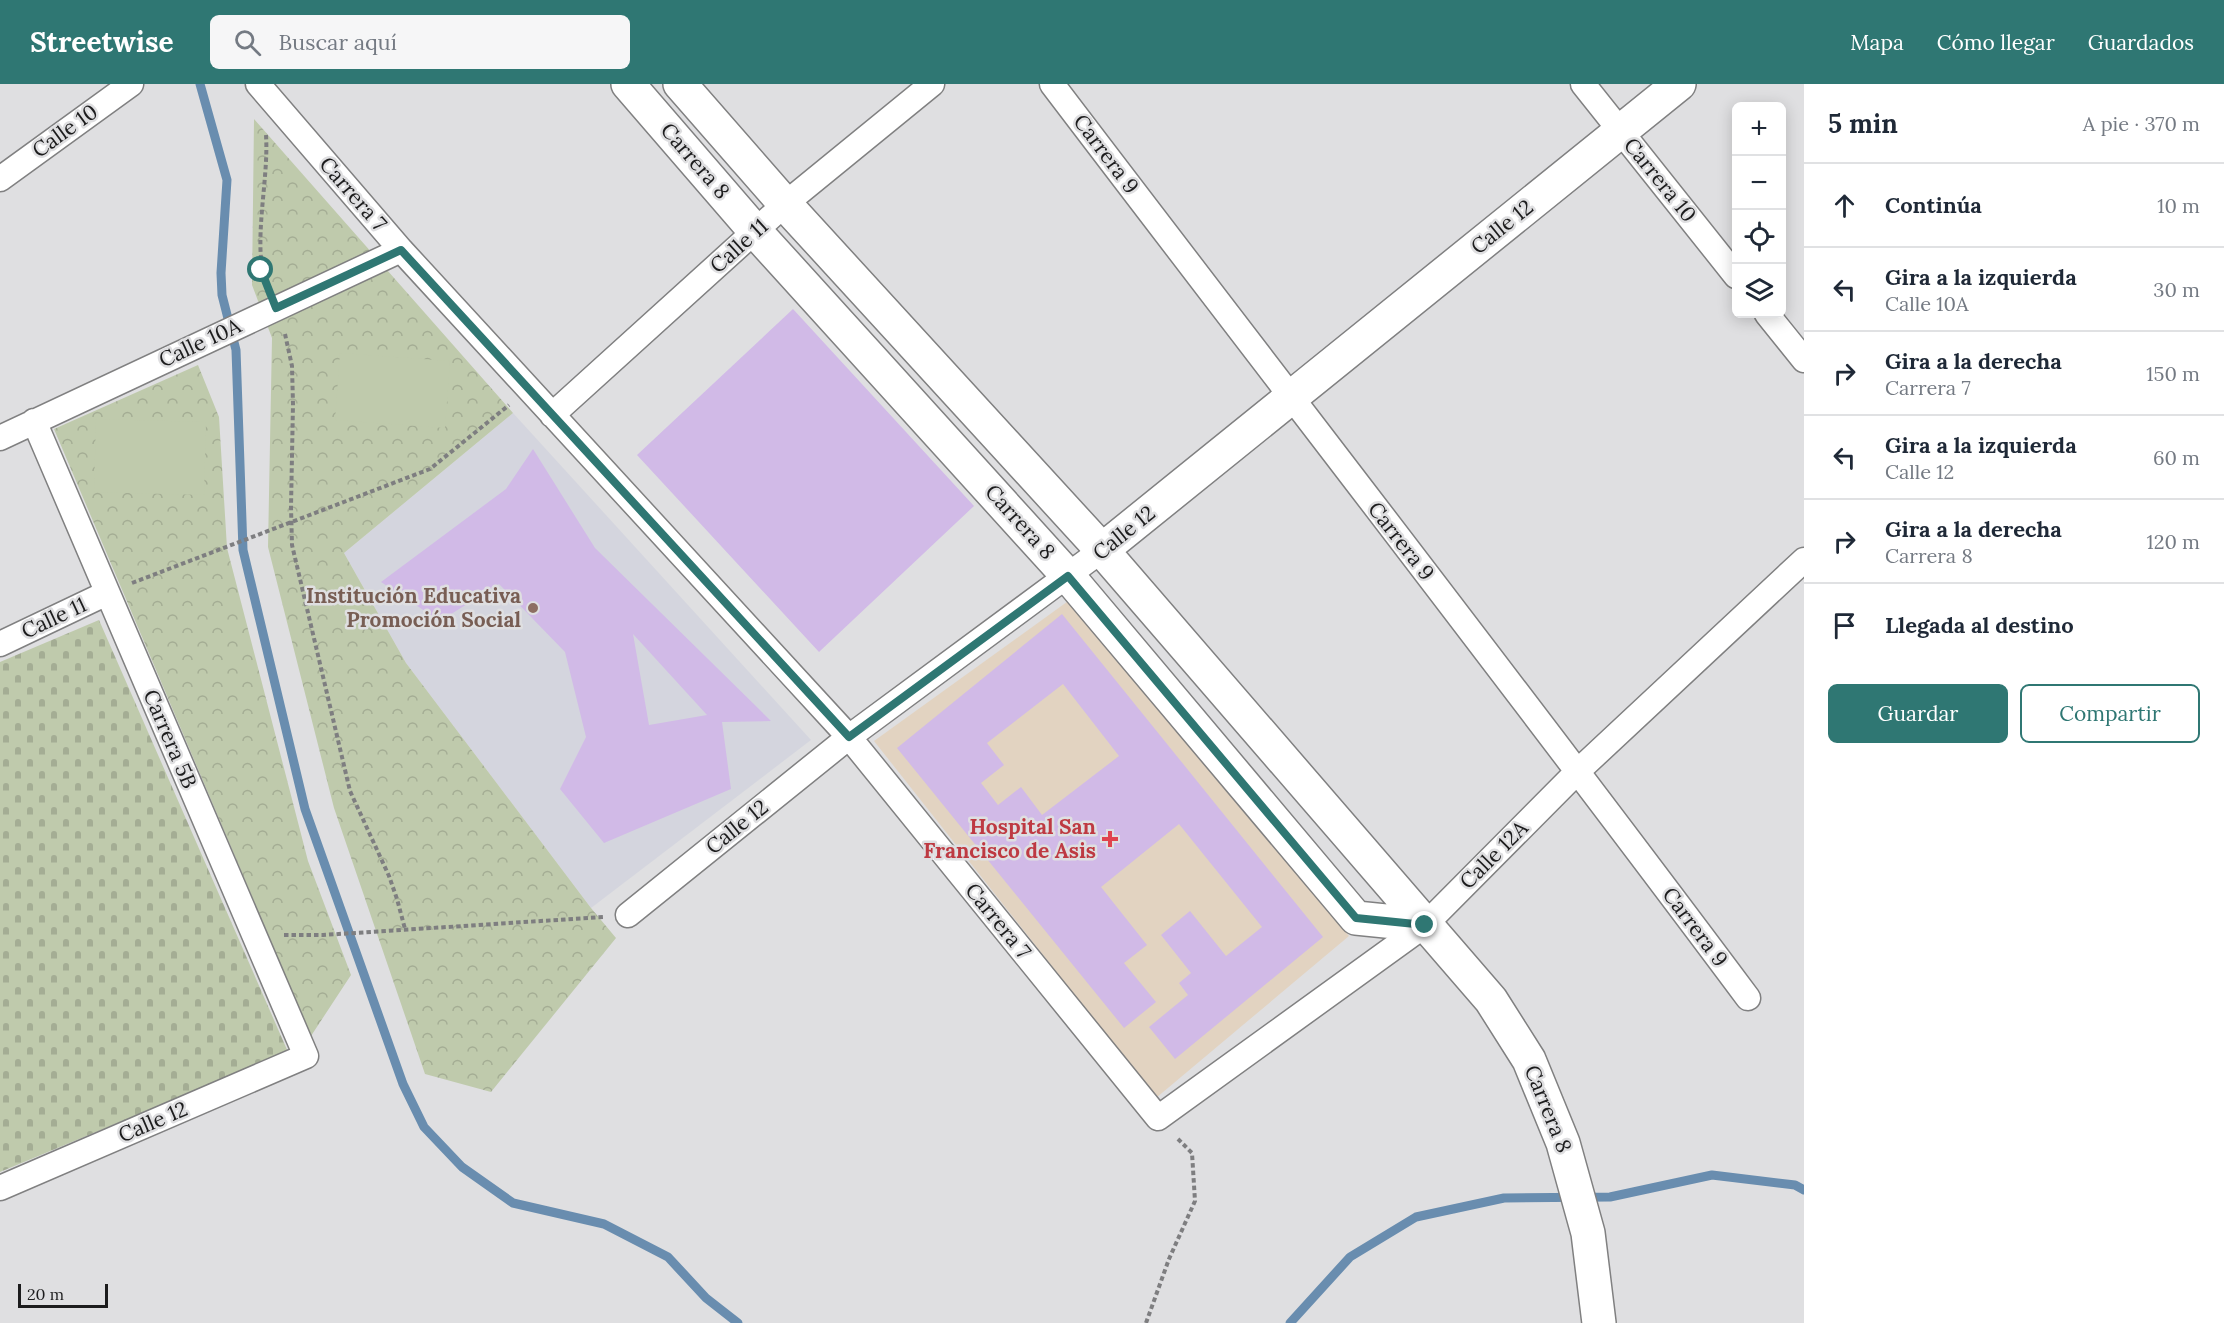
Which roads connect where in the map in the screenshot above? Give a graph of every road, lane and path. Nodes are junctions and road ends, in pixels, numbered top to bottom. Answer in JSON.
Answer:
{"nodes":[{"id":1,"x":130,"y":84,"type":"edge"},
{"id":2,"x":258,"y":84,"type":"edge"},
{"id":3,"x":627,"y":84,"type":"edge"},
{"id":4,"x":680,"y":84,"type":"edge"},
{"id":5,"x":932,"y":84,"type":"edge"},
{"id":6,"x":1052,"y":84,"type":"edge"},
{"id":7,"x":1583,"y":84,"type":"edge"},
{"id":8,"x":1679,"y":84,"type":"edge"},
{"id":9,"x":265,"y":125,"type":"dead end"},
{"id":10,"x":1620,"y":131,"type":"junction"},
{"id":11,"x":0,"y":179,"type":"edge"},
{"id":12,"x":785,"y":204,"type":"junction"},
{"id":13,"x":755,"y":231,"type":"junction"},
{"id":14,"x":401,"y":250,"type":"junction"},
{"id":15,"x":1732,"y":270,"type":"edge"},
{"id":16,"x":271,"y":310,"type":"junction"},
{"id":17,"x":1770,"y":318,"type":"edge"},
{"id":18,"x":1804,"y":360,"type":"edge"},
{"id":19,"x":517,"y":398,"type":"dead end"},
{"id":20,"x":1291,"y":398,"type":"junction"},
{"id":21,"x":552,"y":415,"type":"junction"},
{"id":22,"x":34,"y":421,"type":"junction"},
{"id":23,"x":0,"y":438,"type":"edge"},
{"id":24,"x":291,"y":522,"type":"junction"},
{"id":25,"x":1102,"y":550,"type":"junction"},
{"id":26,"x":1804,"y":560,"type":"edge"},
{"id":27,"x":1068,"y":576,"type":"junction"},
{"id":28,"x":107,"y":593,"type":"junction"},
{"id":29,"x":0,"y":644,"type":"edge"},
{"id":30,"x":849,"y":737,"type":"junction"},
{"id":31,"x":1578,"y":771,"type":"junction"},
{"id":32,"x":628,"y":915,"type":"joint"},
{"id":33,"x":1425,"y":925,"type":"junction"},
{"id":34,"x":405,"y":929,"type":"junction"},
{"id":35,"x":253,"y":934,"type":"junction"},
{"id":36,"x":1748,"y":998,"type":"dead end"},
{"id":37,"x":306,"y":1056,"type":"joint"},
{"id":38,"x":1158,"y":1118,"type":"junction"},
{"id":39,"x":0,"y":1188,"type":"edge"},
{"id":40,"x":1601,"y":1321,"type":"edge"},
{"id":41,"x":1146,"y":1323,"type":"edge"}],
"edges":[{"from":1,"to":11,"type":"street","name":"Calle 10"},
{"from":2,"to":14,"type":"street","name":"Carrera 7"},
{"from":3,"to":13,"type":"main road","name":"Carrera 8"},
{"from":4,"to":12,"type":"main road","name":"Carrera 8"},
{"from":5,"to":12,"type":"street","name":"Calle 11"},
{"from":6,"to":20,"type":"street","name":"Carrera 9"},
{"from":7,"to":10,"type":"street","name":"Carrera 10"},
{"from":8,"to":10,"type":"main road","name":"Calle 12"},
{"from":9,"to":16,"type":"path"},
{"from":10,"to":15,"type":"street","name":"Carrera 10"},
{"from":10,"to":20,"type":"main road","name":"Calle 12"},
{"from":12,"to":13,"type":"street","name":"Calle 11"},
{"from":12,"to":25,"type":"main road","name":"Carrera 8"},
{"from":13,"to":21,"type":"street","name":"Calle 11"},
{"from":13,"to":27,"type":"main road","name":"Carrera 8"},
{"from":14,"to":16,"type":"street","name":"Calle 10A"},
{"from":14,"to":21,"type":"street","name":"Carrera 7"},
{"from":16,"to":22,"type":"street","name":"Calle 10A"},
{"from":16,"to":24,"type":"path"},
{"from":17,"to":18,"type":"street"},
{"from":19,"to":24,"type":"path"},
{"from":20,"to":25,"type":"main road","name":"Calle 12"},
{"from":20,"to":31,"type":"street","name":"Carrera 9"},
{"from":21,"to":30,"type":"street","name":"Carrera 7"},
{"from":22,"to":23,"type":"street","name":"Calle 10A"},
{"from":22,"to":28,"type":"street","name":"Carrera 5B"},
{"from":24,"to":28,"type":"path"},
{"from":24,"to":34,"type":"path"},
{"from":25,"to":27,"type":"street","name":"Calle 12"},
{"from":25,"to":33,"type":"main road","name":"Carrera 8"},
{"from":26,"to":31,"type":"street","name":"Calle 12A"},
{"from":27,"to":30,"type":"street","name":"Calle 12"},
{"from":27,"to":33,"type":"main road","name":"Carrera 8"},
{"from":28,"to":29,"type":"street","name":"Calle 11"},
{"from":28,"to":35,"type":"street","name":"Carrera 5B"},
{"from":30,"to":32,"type":"street","name":"Calle 12"},
{"from":30,"to":38,"type":"street","name":"Carrera 7"},
{"from":31,"to":33,"type":"street","name":"Calle 12A"},
{"from":31,"to":36,"type":"street","name":"Carrera 9"},
{"from":32,"to":34,"type":"path"},
{"from":33,"to":38,"type":"street","name":"Calle 12A"},
{"from":33,"to":40,"type":"main road","name":"Carrera 8"},
{"from":34,"to":35,"type":"path"},
{"from":35,"to":37,"type":"street","name":"Carrera 5B"},
{"from":37,"to":39,"type":"street","name":"Calle 12"},
{"from":38,"to":41,"type":"path"}]}
